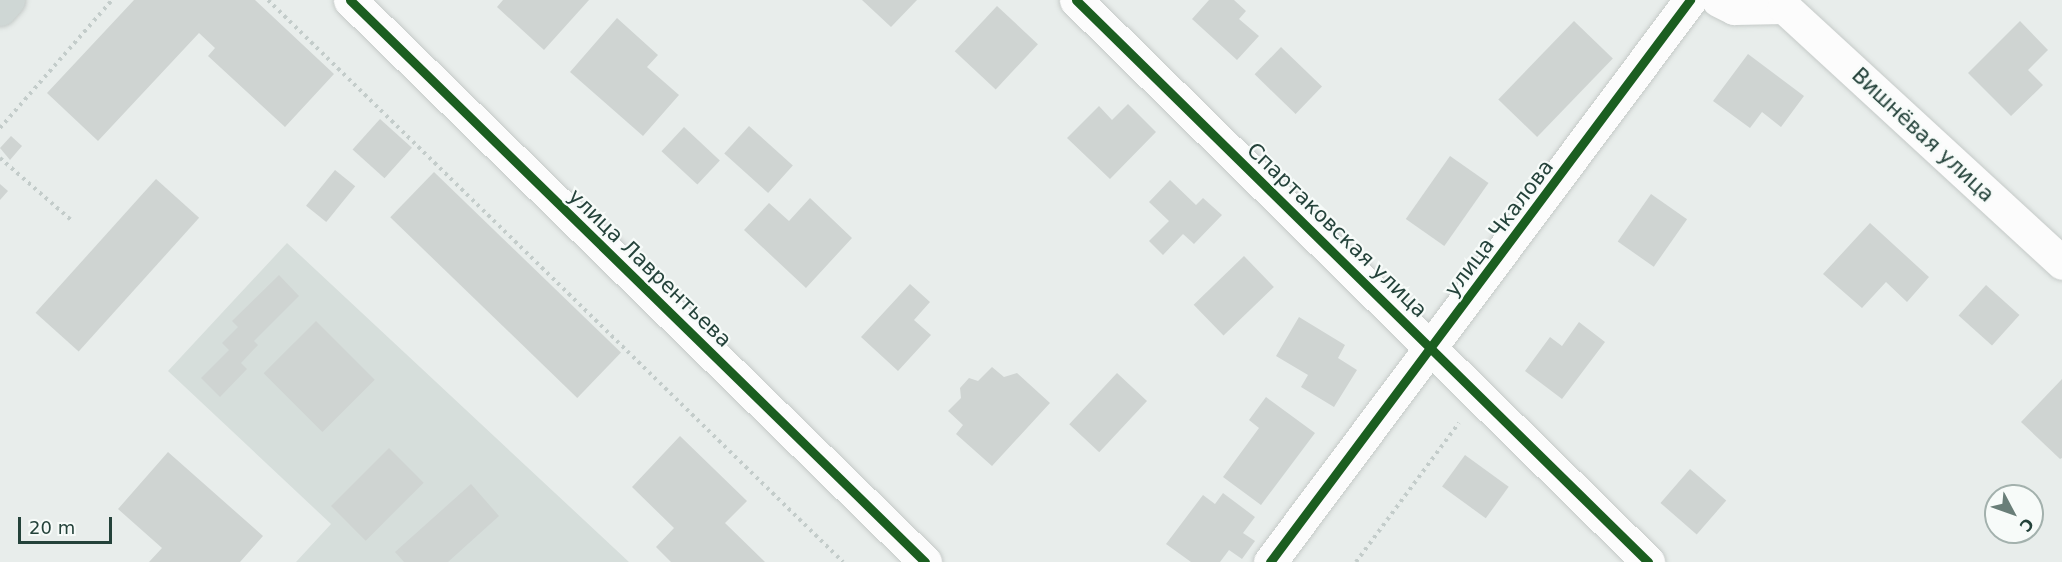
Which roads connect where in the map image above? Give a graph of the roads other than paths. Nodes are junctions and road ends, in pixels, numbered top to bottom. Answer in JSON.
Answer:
{"nodes":[{"id":1,"x":8,"y":0,"type":"edge"},
{"id":2,"x":350,"y":0,"type":"edge"},
{"id":3,"x":1076,"y":0,"type":"edge"},
{"id":4,"x":1690,"y":0,"type":"edge"},
{"id":5,"x":1718,"y":0,"type":"edge"},
{"id":6,"x":1784,"y":4,"type":"edge"},
{"id":7,"x":0,"y":9,"type":"edge"},
{"id":8,"x":2062,"y":262,"type":"edge"},
{"id":9,"x":1431,"y":348,"type":"junction"},
{"id":10,"x":925,"y":562,"type":"edge"},
{"id":11,"x":1270,"y":562,"type":"edge"},
{"id":12,"x":1648,"y":562,"type":"edge"}],
"edges":[{"from":1,"to":7,"type":"main road"},
{"from":2,"to":10,"type":"street","name":"улица Лаврентьева"},
{"from":3,"to":9,"type":"street","name":"Спартаковская улица"},
{"from":4,"to":9,"type":"street","name":"улица Чкалова"},
{"from":5,"to":6,"type":"street","name":"Вишнёвая улица"},
{"from":6,"to":8,"type":"street","name":"Вишнёвая улица"},
{"from":9,"to":11,"type":"street","name":"улица Чкалова"},
{"from":9,"to":12,"type":"street","name":"Спартаковская улица"}]}
